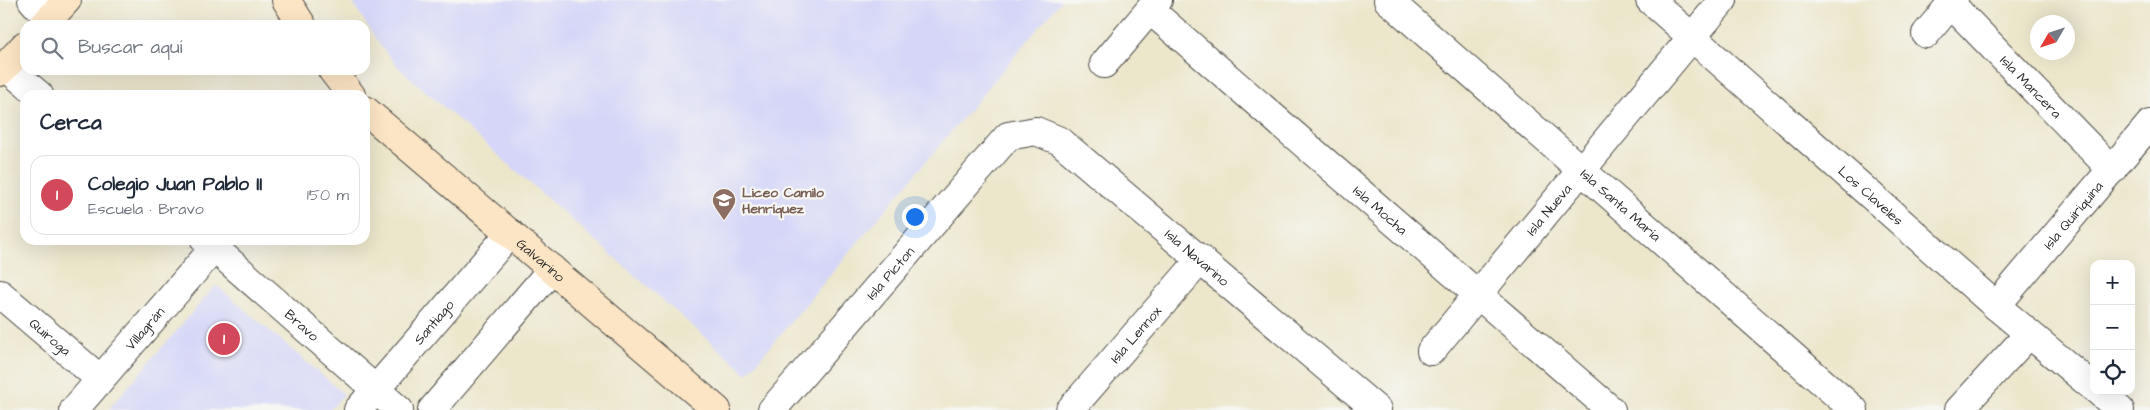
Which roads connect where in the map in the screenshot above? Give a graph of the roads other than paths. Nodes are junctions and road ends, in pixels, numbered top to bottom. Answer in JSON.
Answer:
{"nodes":[{"id":1,"x":286,"y":0,"type":"edge"},
{"id":2,"x":1388,"y":0,"type":"edge"},
{"id":3,"x":1650,"y":0,"type":"edge"},
{"id":4,"x":1723,"y":0,"type":"edge"},
{"id":5,"x":1952,"y":2,"type":"edge"},
{"id":6,"x":1154,"y":5,"type":"edge"},
{"id":7,"x":299,"y":20,"type":"edge"},
{"id":8,"x":1926,"y":34,"type":"dead end"},
{"id":9,"x":1691,"y":37,"type":"junction"},
{"id":10,"x":20,"y":50,"type":"edge"},
{"id":11,"x":1104,"y":64,"type":"dead end"},
{"id":12,"x":3,"y":69,"type":"edge"},
{"id":13,"x":336,"y":75,"type":"edge"},
{"id":14,"x":32,"y":90,"type":"edge"},
{"id":15,"x":347,"y":90,"type":"edge"},
{"id":16,"x":370,"y":114,"type":"edge"},
{"id":17,"x":2150,"y":124,"type":"edge"},
{"id":18,"x":1008,"y":136,"type":"joint"},
{"id":19,"x":1582,"y":170,"type":"junction"},
{"id":20,"x":2112,"y":170,"type":"junction"},
{"id":21,"x":510,"y":233,"type":"junction"},
{"id":22,"x":209,"y":245,"type":"edge"},
{"id":23,"x":211,"y":245,"type":"edge"},
{"id":24,"x":1200,"y":259,"type":"junction"},
{"id":25,"x":552,"y":269,"type":"junction"},
{"id":26,"x":0,"y":294,"type":"edge"},
{"id":27,"x":1477,"y":294,"type":"junction"},
{"id":28,"x":1996,"y":306,"type":"junction"},
{"id":29,"x":2029,"y":334,"type":"junction"},
{"id":30,"x":1431,"y":351,"type":"dead end"},
{"id":31,"x":100,"y":379,"type":"junction"},
{"id":32,"x":2090,"y":385,"type":"edge"},
{"id":33,"x":376,"y":390,"type":"junction"},
{"id":34,"x":2103,"y":395,"type":"edge"},
{"id":35,"x":74,"y":410,"type":"edge"},
{"id":36,"x":358,"y":410,"type":"edge"},
{"id":37,"x":399,"y":410,"type":"edge"},
{"id":38,"x":432,"y":410,"type":"edge"},
{"id":39,"x":717,"y":410,"type":"edge"},
{"id":40,"x":772,"y":410,"type":"edge"},
{"id":41,"x":1070,"y":410,"type":"edge"},
{"id":42,"x":1377,"y":410,"type":"edge"},
{"id":43,"x":1611,"y":410,"type":"edge"},
{"id":44,"x":1854,"y":410,"type":"edge"},
{"id":45,"x":1959,"y":410,"type":"edge"},
{"id":46,"x":2120,"y":410,"type":"edge"}],
"edges":[{"from":1,"to":7,"type":"main road"},
{"from":2,"to":19,"type":"street","name":"Isla Santa María"},
{"from":3,"to":9,"type":"street","name":"Los Claveles"},
{"from":4,"to":9,"type":"street","name":"Isla Nueva"},
{"from":5,"to":8,"type":"street","name":"Isla Mancera"},
{"from":5,"to":20,"type":"street","name":"Isla Mancera"},
{"from":6,"to":11,"type":"street"},
{"from":6,"to":27,"type":"street","name":"Isla Mocha"},
{"from":9,"to":19,"type":"street","name":"Isla Nueva"},
{"from":9,"to":28,"type":"street","name":"Los Claveles"},
{"from":10,"to":12,"type":"main road"},
{"from":12,"to":14,"type":"street"},
{"from":13,"to":15,"type":"main road"},
{"from":16,"to":21,"type":"main road","name":"Galvarino"},
{"from":17,"to":20,"type":"street","name":"Isla Quiriquina"},
{"from":18,"to":24,"type":"street","name":"Isla Navarino"},
{"from":18,"to":40,"type":"street","name":"Isla Picton"},
{"from":19,"to":27,"type":"street","name":"Isla Nueva"},
{"from":19,"to":44,"type":"street","name":"Isla Santa María"},
{"from":20,"to":28,"type":"street","name":"Isla Quiriquina"},
{"from":21,"to":25,"type":"main road","name":"Galvarino"},
{"from":21,"to":33,"type":"street","name":"Santiago"},
{"from":22,"to":31,"type":"street","name":"Villagrán"},
{"from":23,"to":33,"type":"street","name":"Bravo"},
{"from":24,"to":41,"type":"street","name":"Isla Lennox"},
{"from":24,"to":42,"type":"street","name":"Isla Navarino"},
{"from":25,"to":38,"type":"street"},
{"from":25,"to":39,"type":"main road","name":"Galvarino"},
{"from":26,"to":31,"type":"street","name":"Quiroga"},
{"from":27,"to":30,"type":"street","name":"Isla Nueva"},
{"from":27,"to":43,"type":"street","name":"Isla Mocha"},
{"from":28,"to":29,"type":"street","name":"Los Claveles"},
{"from":29,"to":32,"type":"street","name":"Los Claveles"},
{"from":29,"to":45,"type":"street"},
{"from":31,"to":35,"type":"street","name":"Villagrán"},
{"from":33,"to":36,"type":"street","name":"Santiago"},
{"from":33,"to":37,"type":"street","name":"Bravo"},
{"from":34,"to":46,"type":"street"}]}
